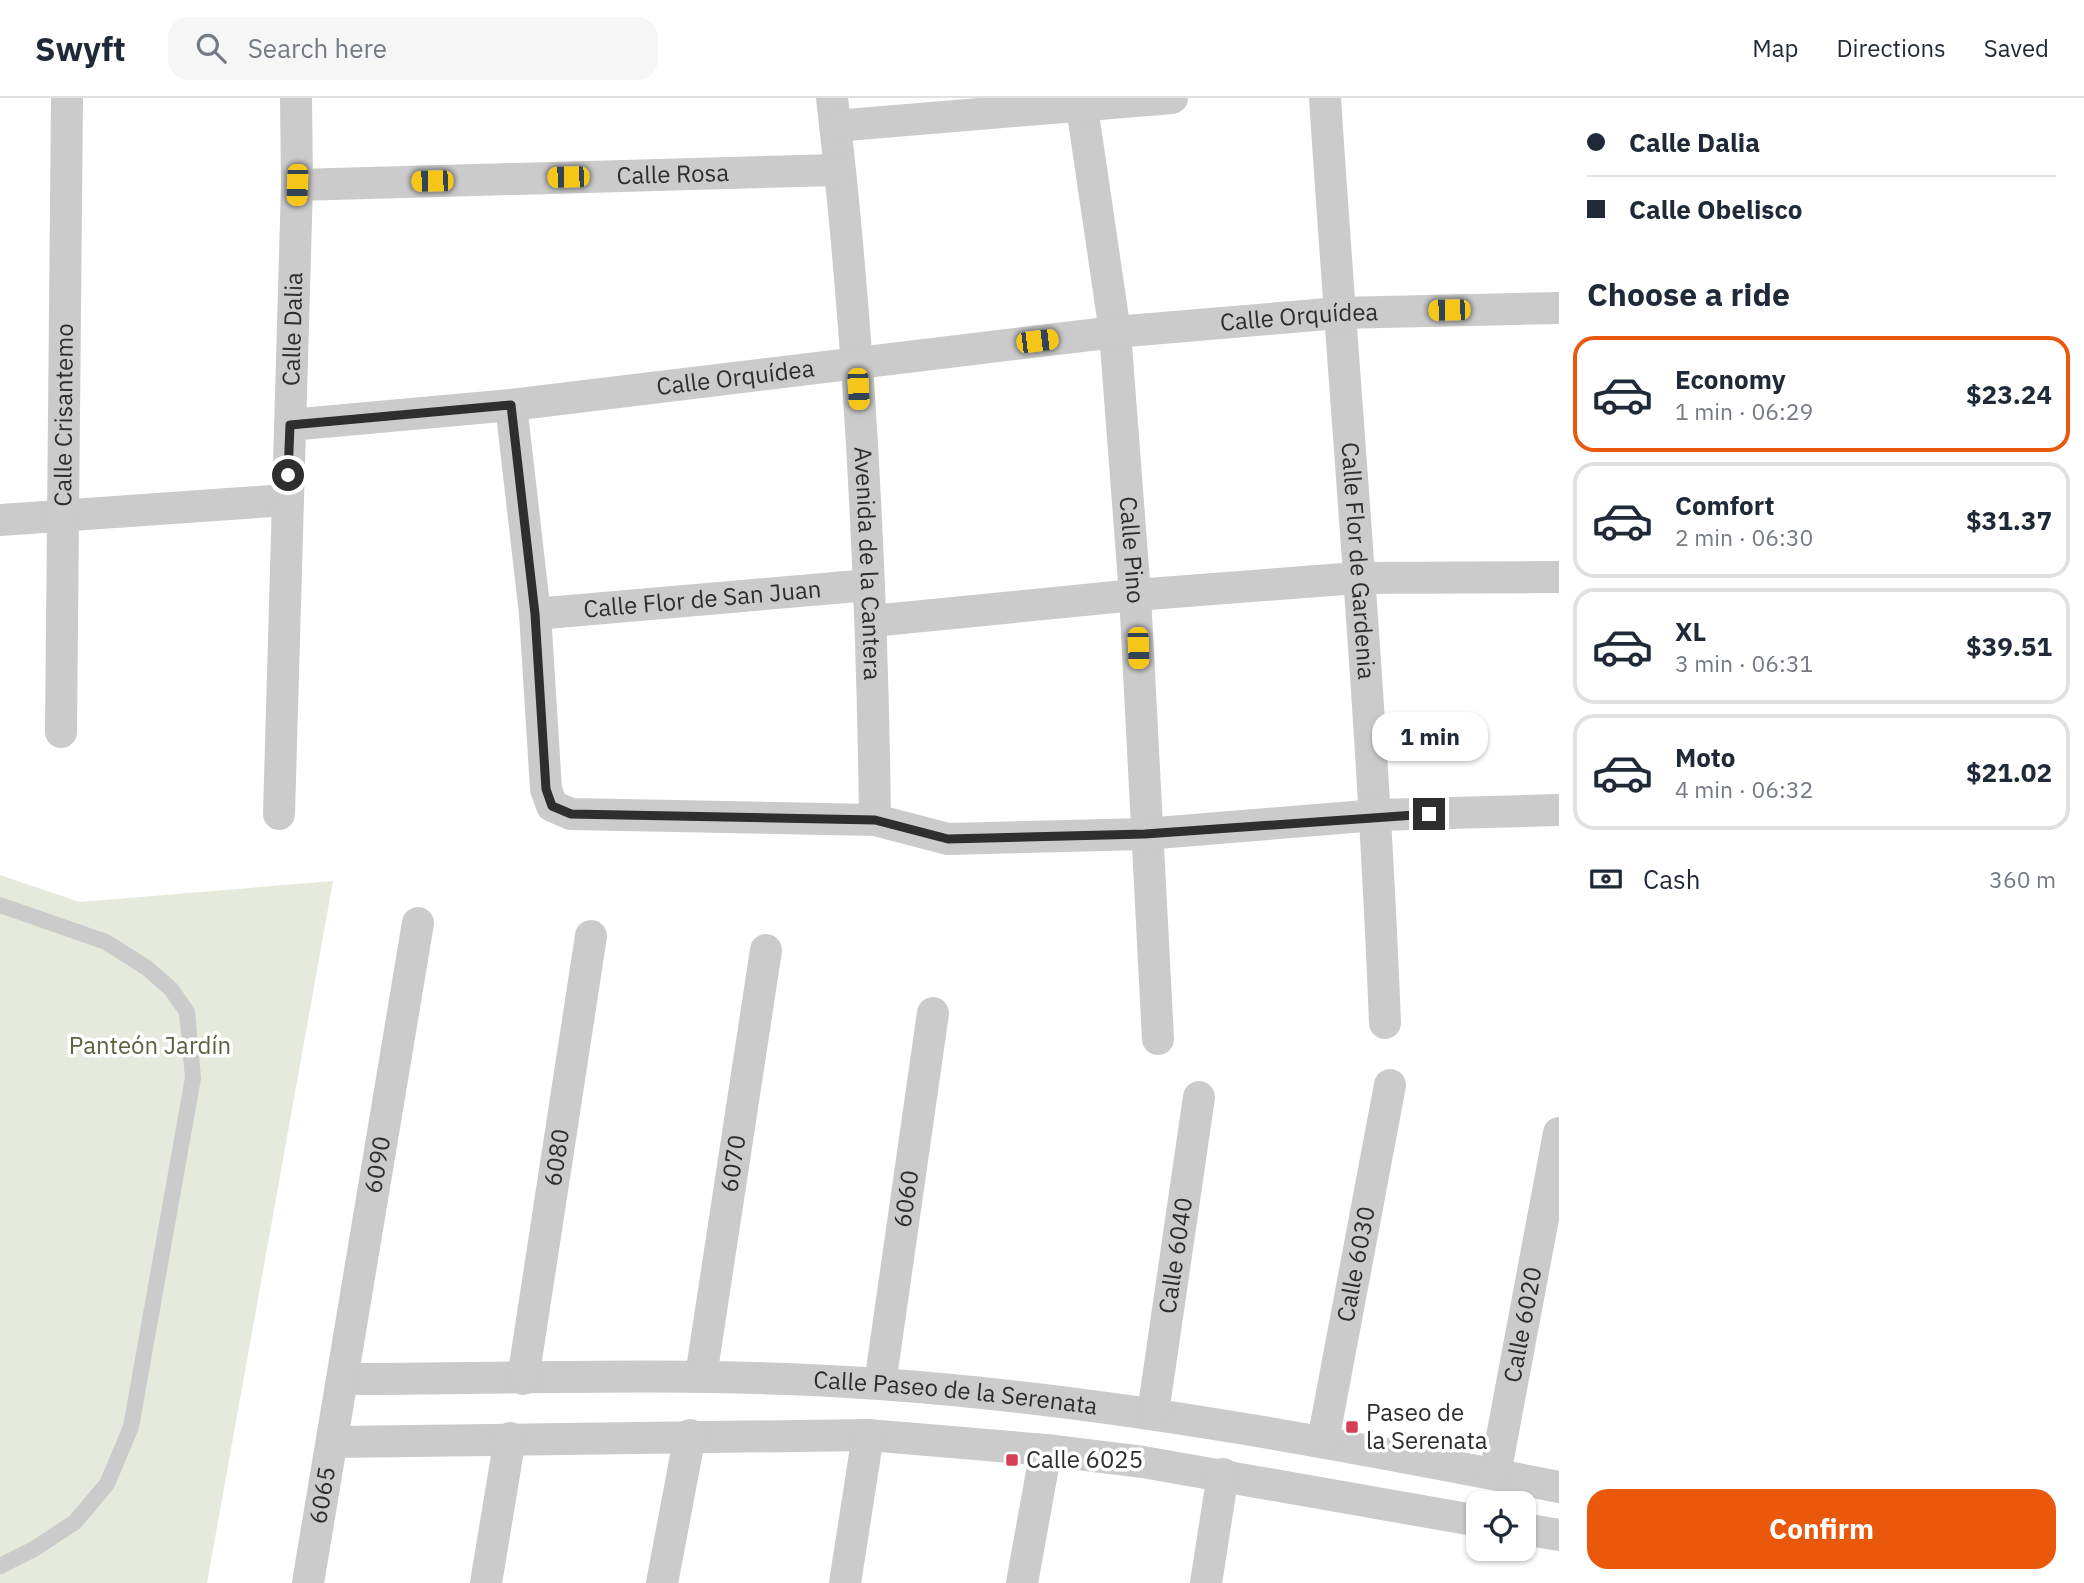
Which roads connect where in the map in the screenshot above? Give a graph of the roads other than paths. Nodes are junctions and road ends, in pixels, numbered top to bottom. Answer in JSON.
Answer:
{"nodes":[{"id":1,"x":67,"y":98,"type":"edge"},
{"id":2,"x":296,"y":98,"type":"edge"},
{"id":3,"x":1172,"y":98,"type":"edge"},
{"id":4,"x":1325,"y":98,"type":"edge"},
{"id":5,"x":1082,"y":107,"type":"junction"},
{"id":6,"x":834,"y":112,"type":"edge"},
{"id":7,"x":838,"y":170,"type":"junction"},
{"id":8,"x":297,"y":185,"type":"junction"},
{"id":9,"x":1559,"y":308,"type":"edge"},
{"id":10,"x":1339,"y":313,"type":"junction"},
{"id":11,"x":1115,"y":332,"type":"junction"},
{"id":12,"x":856,"y":362,"type":"junction"},
{"id":13,"x":511,"y":405,"type":"junction"},
{"id":14,"x":290,"y":425,"type":"junction"},
{"id":15,"x":287,"y":500,"type":"junction"},
{"id":16,"x":65,"y":515,"type":"junction"},
{"id":17,"x":0,"y":520,"type":"edge"},
{"id":18,"x":1357,"y":578,"type":"junction"},
{"id":19,"x":1559,"y":578,"type":"edge"},
{"id":20,"x":869,"y":585,"type":"junction"},
{"id":21,"x":1135,"y":595,"type":"junction"},
{"id":22,"x":535,"y":614,"type":"junction"},
{"id":23,"x":872,"y":621,"type":"junction"},
{"id":24,"x":61,"y":732,"type":"dead end"},
{"id":25,"x":1559,"y":810,"type":"edge"},
{"id":26,"x":279,"y":814,"type":"dead end"},
{"id":27,"x":1377,"y":815,"type":"junction"},
{"id":28,"x":875,"y":820,"type":"junction"},
{"id":29,"x":1145,"y":834,"type":"junction"},
{"id":30,"x":0,"y":905,"type":"edge"},
{"id":31,"x":418,"y":923,"type":"dead end"},
{"id":32,"x":591,"y":936,"type":"dead end"},
{"id":33,"x":766,"y":950,"type":"dead end"},
{"id":34,"x":933,"y":1013,"type":"dead end"},
{"id":35,"x":1385,"y":1023,"type":"dead end"},
{"id":36,"x":1158,"y":1039,"type":"dead end"},
{"id":37,"x":1390,"y":1085,"type":"dead end"},
{"id":38,"x":1199,"y":1097,"type":"dead end"},
{"id":39,"x":1559,"y":1133,"type":"edge"},
{"id":40,"x":701,"y":1376,"type":"junction"},
{"id":41,"x":523,"y":1379,"type":"junction"},
{"id":42,"x":880,"y":1384,"type":"junction"},
{"id":43,"x":342,"y":1392,"type":"junction"},
{"id":44,"x":1153,"y":1413,"type":"junction"},
{"id":45,"x":690,"y":1435,"type":"junction"},
{"id":46,"x":868,"y":1435,"type":"junction"},
{"id":47,"x":510,"y":1438,"type":"junction"},
{"id":48,"x":1323,"y":1441,"type":"junction"},
{"id":49,"x":334,"y":1442,"type":"junction"},
{"id":50,"x":1046,"y":1450,"type":"junction"},
{"id":51,"x":1223,"y":1474,"type":"junction"},
{"id":52,"x":1495,"y":1474,"type":"junction"},
{"id":53,"x":1559,"y":1487,"type":"edge"},
{"id":54,"x":1466,"y":1519,"type":"edge"},
{"id":55,"x":1536,"y":1531,"type":"edge"},
{"id":56,"x":1559,"y":1535,"type":"edge"},
{"id":57,"x":0,"y":1566,"type":"edge"},
{"id":58,"x":308,"y":1583,"type":"edge"},
{"id":59,"x":486,"y":1583,"type":"edge"},
{"id":60,"x":662,"y":1583,"type":"edge"},
{"id":61,"x":845,"y":1583,"type":"edge"},
{"id":62,"x":1022,"y":1583,"type":"edge"},
{"id":63,"x":1206,"y":1583,"type":"edge"}],
"edges":[{"from":1,"to":16,"type":"street","name":"Calle Crisantemo"},
{"from":2,"to":8,"type":"street","name":"Calle Dalia"},
{"from":3,"to":5,"type":"street"},
{"from":4,"to":10,"type":"street","name":"Calle Flor de Gardenia"},
{"from":5,"to":6,"type":"street"},
{"from":5,"to":11,"type":"street","name":"Calle Pino"},
{"from":6,"to":7,"type":"street","name":"Avenida de la Cantera"},
{"from":7,"to":8,"type":"street","name":"Calle Rosa"},
{"from":7,"to":12,"type":"street","name":"Avenida de la Cantera"},
{"from":8,"to":14,"type":"street","name":"Calle Dalia"},
{"from":9,"to":10,"type":"street","name":"Calle Orquídea"},
{"from":10,"to":11,"type":"street","name":"Calle Orquídea"},
{"from":10,"to":18,"type":"street","name":"Calle Flor de Gardenia"},
{"from":11,"to":12,"type":"street","name":"Calle Orquídea"},
{"from":11,"to":21,"type":"street","name":"Calle Pino"},
{"from":12,"to":13,"type":"street","name":"Calle Orquídea"},
{"from":12,"to":20,"type":"street","name":"Avenida de la Cantera"},
{"from":13,"to":14,"type":"street","name":"Calle Orquídea"},
{"from":13,"to":22,"type":"street"},
{"from":14,"to":15,"type":"street","name":"Calle Dalia"},
{"from":15,"to":16,"type":"street"},
{"from":15,"to":26,"type":"street","name":"Calle Dalia"},
{"from":16,"to":17,"type":"street"},
{"from":16,"to":24,"type":"street","name":"Calle Crisantemo"},
{"from":18,"to":19,"type":"street"},
{"from":18,"to":21,"type":"street"},
{"from":18,"to":27,"type":"street","name":"Calle Flor de Gardenia"},
{"from":20,"to":22,"type":"street","name":"Calle Flor de San Juan"},
{"from":20,"to":23,"type":"street","name":"Avenida de la Cantera"},
{"from":21,"to":23,"type":"street"},
{"from":21,"to":29,"type":"street","name":"Calle Pino"},
{"from":22,"to":28,"type":"street"},
{"from":23,"to":28,"type":"street","name":"Avenida de la Cantera"},
{"from":25,"to":27,"type":"street"},
{"from":27,"to":29,"type":"street"},
{"from":27,"to":35,"type":"street","name":"Calle Flor de Gardenia"},
{"from":28,"to":29,"type":"street"},
{"from":29,"to":36,"type":"street","name":"Calle Pino"},
{"from":30,"to":57,"type":"lane"},
{"from":31,"to":43,"type":"street","name":"6090"},
{"from":32,"to":41,"type":"street","name":"6080"},
{"from":33,"to":40,"type":"street","name":"6070"},
{"from":34,"to":42,"type":"street","name":"6060"},
{"from":37,"to":48,"type":"street","name":"Calle 6030"},
{"from":38,"to":44,"type":"street","name":"Calle 6040"},
{"from":39,"to":52,"type":"street","name":"Calle 6020"},
{"from":40,"to":41,"type":"street","name":"Calle Paseo de la Serenata"},
{"from":40,"to":42,"type":"street","name":"Calle Paseo de la Serenata"},
{"from":41,"to":43,"type":"street","name":"Calle Paseo de la Serenata"},
{"from":42,"to":44,"type":"street","name":"Calle Paseo de la Serenata"},
{"from":43,"to":49,"type":"street","name":"6065"},
{"from":44,"to":48,"type":"street","name":"Calle Paseo de la Serenata"},
{"from":45,"to":46,"type":"street","name":"Calle Paseo de la Serenata"},
{"from":45,"to":47,"type":"street","name":"Calle Paseo de la Serenata"},
{"from":45,"to":60,"type":"street"},
{"from":46,"to":50,"type":"street","name":"Calle Paseo de la Serenata"},
{"from":46,"to":61,"type":"street"},
{"from":47,"to":49,"type":"street","name":"Calle Paseo de la Serenata"},
{"from":47,"to":59,"type":"street"},
{"from":48,"to":52,"type":"street","name":"Calle Paseo de la Serenata"},
{"from":49,"to":58,"type":"street","name":"6065"},
{"from":50,"to":51,"type":"street","name":"Calle Paseo de la Serenata"},
{"from":50,"to":62,"type":"street"},
{"from":51,"to":54,"type":"street","name":"Calle Paseo de la Serenata"},
{"from":51,"to":63,"type":"street"},
{"from":52,"to":53,"type":"street","name":"Calle Paseo de la Serenata"},
{"from":55,"to":56,"type":"street"}]}
